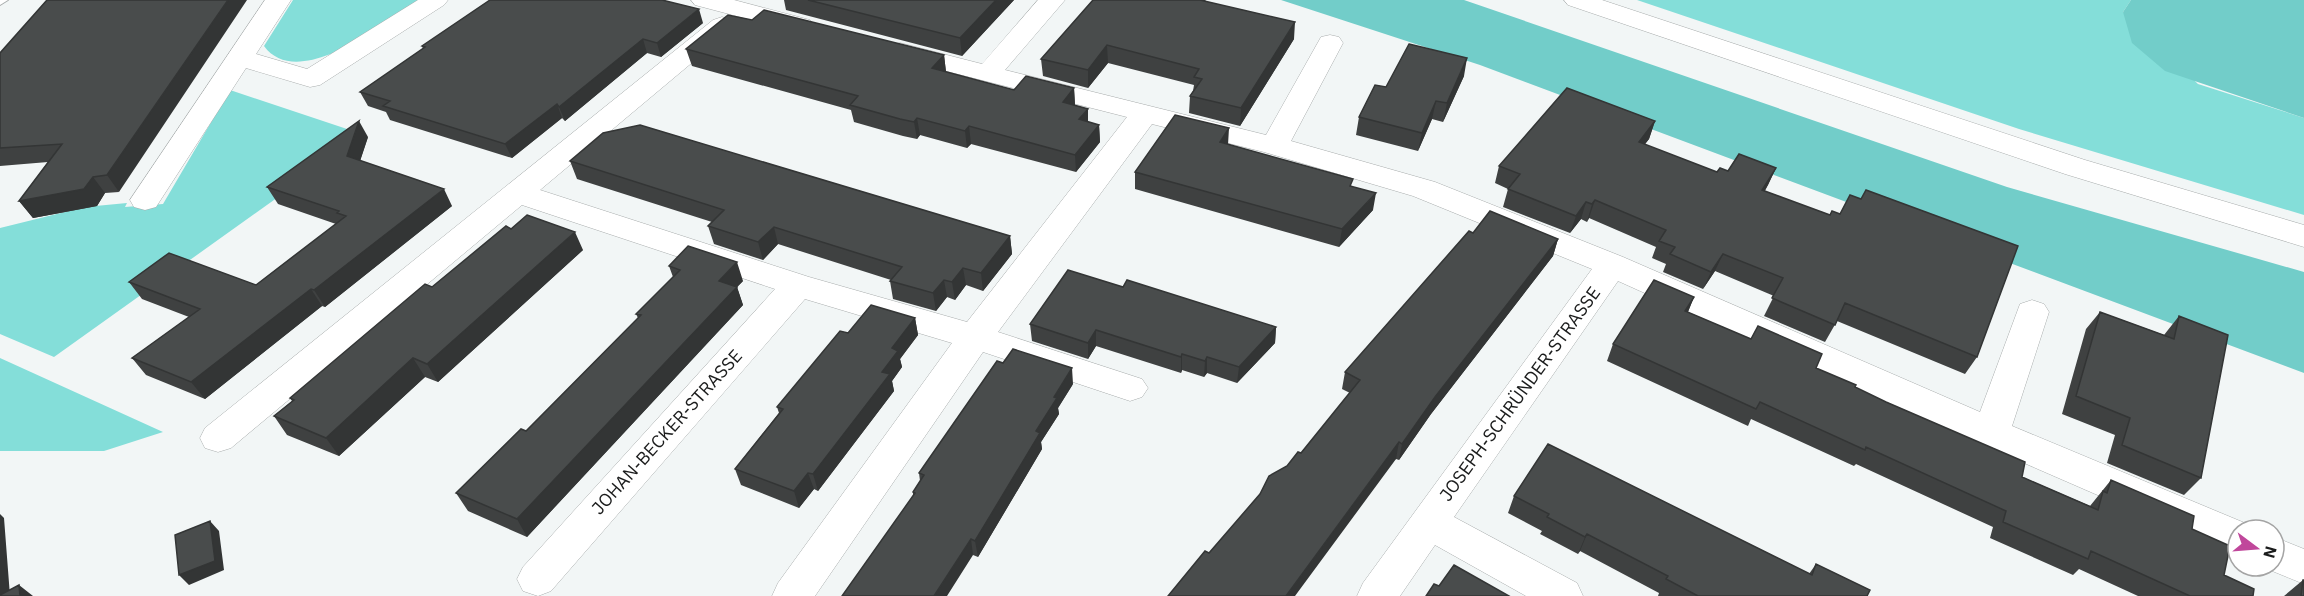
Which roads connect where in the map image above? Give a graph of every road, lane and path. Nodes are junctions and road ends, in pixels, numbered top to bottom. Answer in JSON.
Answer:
{"nodes":[{"id":1,"x":278,"y":0,"type":"edge"},
{"id":2,"x":435,"y":0,"type":"edge"},
{"id":3,"x":704,"y":0,"type":"edge"},
{"id":4,"x":1052,"y":0,"type":"edge"},
{"id":5,"x":1577,"y":0,"type":"edge"},
{"id":6,"x":747,"y":5,"type":"edge"},
{"id":7,"x":831,"y":33,"type":"edge"},
{"id":8,"x":1330,"y":44,"type":"dead end"},
{"id":9,"x":875,"y":45,"type":"edge"},
{"id":10,"x":241,"y":58,"type":"junction"},
{"id":11,"x":987,"y":74,"type":"junction"},
{"id":12,"x":1144,"y":115,"type":"junction"},
{"id":13,"x":1274,"y":146,"type":"junction"},
{"id":14,"x":518,"y":193,"type":"junction"},
{"id":15,"x":144,"y":200,"type":"dead end"},
{"id":16,"x":2304,"y":236,"type":"edge"},
{"id":17,"x":1612,"y":265,"type":"junction"},
{"id":18,"x":798,"y":285,"type":"junction"},
{"id":19,"x":2032,"y":312,"type":"dead end"},
{"id":20,"x":975,"y":338,"type":"junction"},
{"id":21,"x":1130,"y":388,"type":"dead end"},
{"id":22,"x":1991,"y":433,"type":"junction"},
{"id":23,"x":218,"y":438,"type":"dead end"},
{"id":24,"x":1428,"y":522,"type":"junction"},
{"id":25,"x":2226,"y":533,"type":"edge"},
{"id":26,"x":2286,"y":559,"type":"edge"},
{"id":27,"x":2304,"y":567,"type":"edge"},
{"id":28,"x":537,"y":579,"type":"dead end"},
{"id":29,"x":792,"y":596,"type":"edge"},
{"id":30,"x":1377,"y":596,"type":"edge"},
{"id":31,"x":1563,"y":596,"type":"edge"}],
"edges":[{"from":1,"to":10,"type":"street"},
{"from":2,"to":10,"type":"street"},
{"from":3,"to":6,"type":"street"},
{"from":4,"to":11,"type":"street"},
{"from":5,"to":16,"type":"street"},
{"from":6,"to":7,"type":"street"},
{"from":6,"to":14,"type":"street"},
{"from":8,"to":13,"type":"street"},
{"from":9,"to":11,"type":"street"},
{"from":10,"to":15,"type":"street"},
{"from":11,"to":12,"type":"street"},
{"from":12,"to":13,"type":"street"},
{"from":12,"to":20,"type":"street"},
{"from":13,"to":17,"type":"street"},
{"from":14,"to":18,"type":"street"},
{"from":14,"to":23,"type":"street"},
{"from":17,"to":22,"type":"street"},
{"from":17,"to":24,"type":"street","name":"JOSEPH-SCHRÜNDER-STRASSE"},
{"from":18,"to":20,"type":"street"},
{"from":18,"to":28,"type":"street","name":"JOHAN-BECKER-STRASSE"},
{"from":19,"to":22,"type":"street"},
{"from":20,"to":21,"type":"street"},
{"from":20,"to":29,"type":"street"},
{"from":22,"to":25,"type":"street"},
{"from":24,"to":30,"type":"street","name":"JOSEPH-SCHRÜNDER-STRASSE"},
{"from":24,"to":31,"type":"street","name":"JOSEPH-SCHRÜNDER-STRASSE"},
{"from":26,"to":27,"type":"street"}]}
